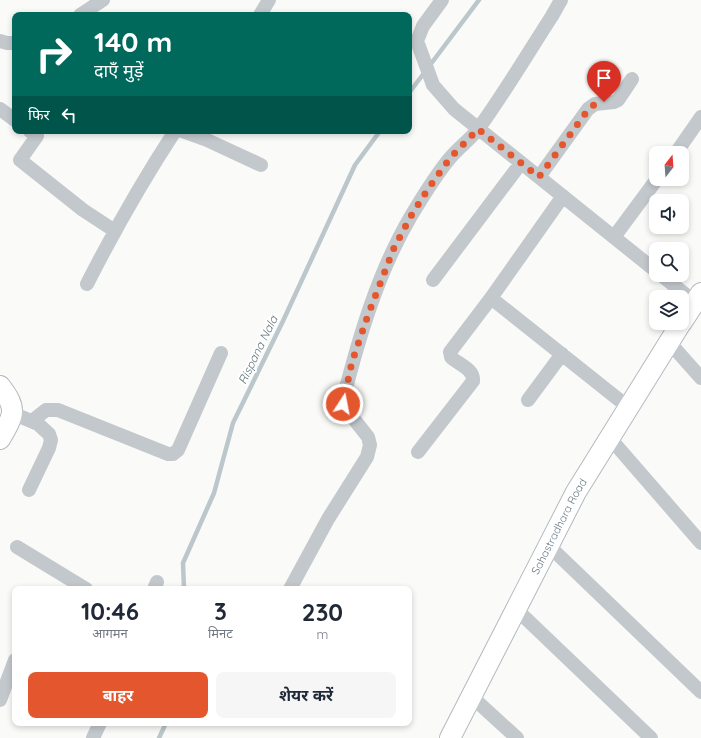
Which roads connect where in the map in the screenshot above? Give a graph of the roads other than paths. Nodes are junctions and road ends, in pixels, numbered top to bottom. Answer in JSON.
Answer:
{"nodes":[{"id":1,"x":103,"y":0,"type":"edge"},
{"id":2,"x":269,"y":0,"type":"edge"},
{"id":3,"x":442,"y":0,"type":"edge"},
{"id":4,"x":561,"y":0,"type":"edge"},
{"id":5,"x":85,"y":12,"type":"edge"},
{"id":6,"x":262,"y":12,"type":"edge"},
{"id":7,"x":632,"y":79,"type":"dead end"},
{"id":8,"x":0,"y":109,"type":"edge"},
{"id":9,"x":701,"y":117,"type":"edge"},
{"id":10,"x":12,"y":118,"type":"edge"},
{"id":11,"x":478,"y":129,"type":"junction"},
{"id":12,"x":34,"y":134,"type":"edge"},
{"id":13,"x":173,"y":134,"type":"edge"},
{"id":14,"x":190,"y":134,"type":"edge"},
{"id":15,"x":681,"y":146,"type":"edge"},
{"id":16,"x":521,"y":163,"type":"junction"},
{"id":17,"x":261,"y":165,"type":"dead end"},
{"id":18,"x":539,"y":177,"type":"junction"},
{"id":19,"x":652,"y":186,"type":"edge"},
{"id":20,"x":563,"y":196,"type":"junction"},
{"id":21,"x":115,"y":231,"type":"junction"},
{"id":22,"x":614,"y":237,"type":"junction"},
{"id":23,"x":649,"y":265,"type":"edge"},
{"id":24,"x":433,"y":280,"type":"dead end"},
{"id":25,"x":673,"y":282,"type":"edge"},
{"id":26,"x":87,"y":284,"type":"dead end"},
{"id":27,"x":698,"y":297,"type":"edge"},
{"id":28,"x":491,"y":298,"type":"junction"},
{"id":29,"x":689,"y":311,"type":"edge"},
{"id":30,"x":677,"y":330,"type":"edge"},
{"id":31,"x":669,"y":342,"type":"junction"},
{"id":32,"x":221,"y":353,"type":"dead end"},
{"id":33,"x":562,"y":354,"type":"junction"},
{"id":34,"x":701,"y":378,"type":"edge"},
{"id":35,"x":0,"y":386,"type":"edge"},
{"id":36,"x":528,"y":400,"type":"dead end"},
{"id":37,"x":628,"y":407,"type":"junction"},
{"id":38,"x":12,"y":414,"type":"junction"},
{"id":39,"x":32,"y":421,"type":"junction"},
{"id":40,"x":609,"y":437,"type":"junction"},
{"id":41,"x":0,"y":439,"type":"edge"},
{"id":42,"x":418,"y":452,"type":"dead end"},
{"id":43,"x":29,"y":490,"type":"dead end"},
{"id":44,"x":701,"y":543,"type":"edge"},
{"id":45,"x":548,"y":545,"type":"junction"},
{"id":46,"x":17,"y":547,"type":"dead end"},
{"id":47,"x":81,"y":586,"type":"edge"},
{"id":48,"x":292,"y":586,"type":"edge"},
{"id":49,"x":516,"y":609,"type":"junction"},
{"id":50,"x":12,"y":668,"type":"edge"},
{"id":51,"x":701,"y":692,"type":"edge"},
{"id":52,"x":471,"y":696,"type":"junction"},
{"id":53,"x":0,"y":700,"type":"edge"},
{"id":54,"x":99,"y":726,"type":"edge"},
{"id":55,"x":93,"y":738,"type":"edge"},
{"id":56,"x":450,"y":738,"type":"edge"},
{"id":57,"x":517,"y":738,"type":"edge"},
{"id":58,"x":650,"y":738,"type":"edge"}],
"edges":[{"from":1,"to":5,"type":"street"},
{"from":2,"to":6,"type":"street"},
{"from":3,"to":11,"type":"street"},
{"from":4,"to":11,"type":"street"},
{"from":7,"to":18,"type":"street"},
{"from":8,"to":10,"type":"street"},
{"from":9,"to":15,"type":"street"},
{"from":11,"to":16,"type":"street"},
{"from":11,"to":48,"type":"street"},
{"from":12,"to":21,"type":"street"},
{"from":13,"to":21,"type":"street"},
{"from":14,"to":17,"type":"street"},
{"from":16,"to":18,"type":"street"},
{"from":16,"to":24,"type":"street"},
{"from":18,"to":20,"type":"street"},
{"from":19,"to":22,"type":"street"},
{"from":20,"to":22,"type":"street"},
{"from":20,"to":28,"type":"street"},
{"from":21,"to":26,"type":"street"},
{"from":22,"to":23,"type":"street"},
{"from":25,"to":27,"type":"street"},
{"from":27,"to":29,"type":"main road","name":"Sahastradhara Road"},
{"from":28,"to":33,"type":"street"},
{"from":28,"to":42,"type":"street"},
{"from":30,"to":31,"type":"main road","name":"Sahastradhara Road"},
{"from":31,"to":34,"type":"street"},
{"from":31,"to":37,"type":"main road","name":"Sahastradhara Road"},
{"from":32,"to":39,"type":"street"},
{"from":33,"to":36,"type":"street"},
{"from":33,"to":37,"type":"street"},
{"from":35,"to":38,"type":"main road"},
{"from":37,"to":40,"type":"main road","name":"Sahastradhara Road"},
{"from":38,"to":39,"type":"street"},
{"from":38,"to":41,"type":"main road"},
{"from":39,"to":43,"type":"street"},
{"from":40,"to":44,"type":"street"},
{"from":40,"to":45,"type":"main road","name":"Sahastradhara Road"},
{"from":45,"to":49,"type":"main road","name":"Sahastradhara Road"},
{"from":45,"to":51,"type":"street"},
{"from":46,"to":47,"type":"street"},
{"from":49,"to":52,"type":"main road","name":"Sahastradhara Road"},
{"from":49,"to":58,"type":"street"},
{"from":50,"to":53,"type":"street"},
{"from":52,"to":56,"type":"main road","name":"Sahastradhara Road"},
{"from":52,"to":57,"type":"street"},
{"from":54,"to":55,"type":"street"}]}
